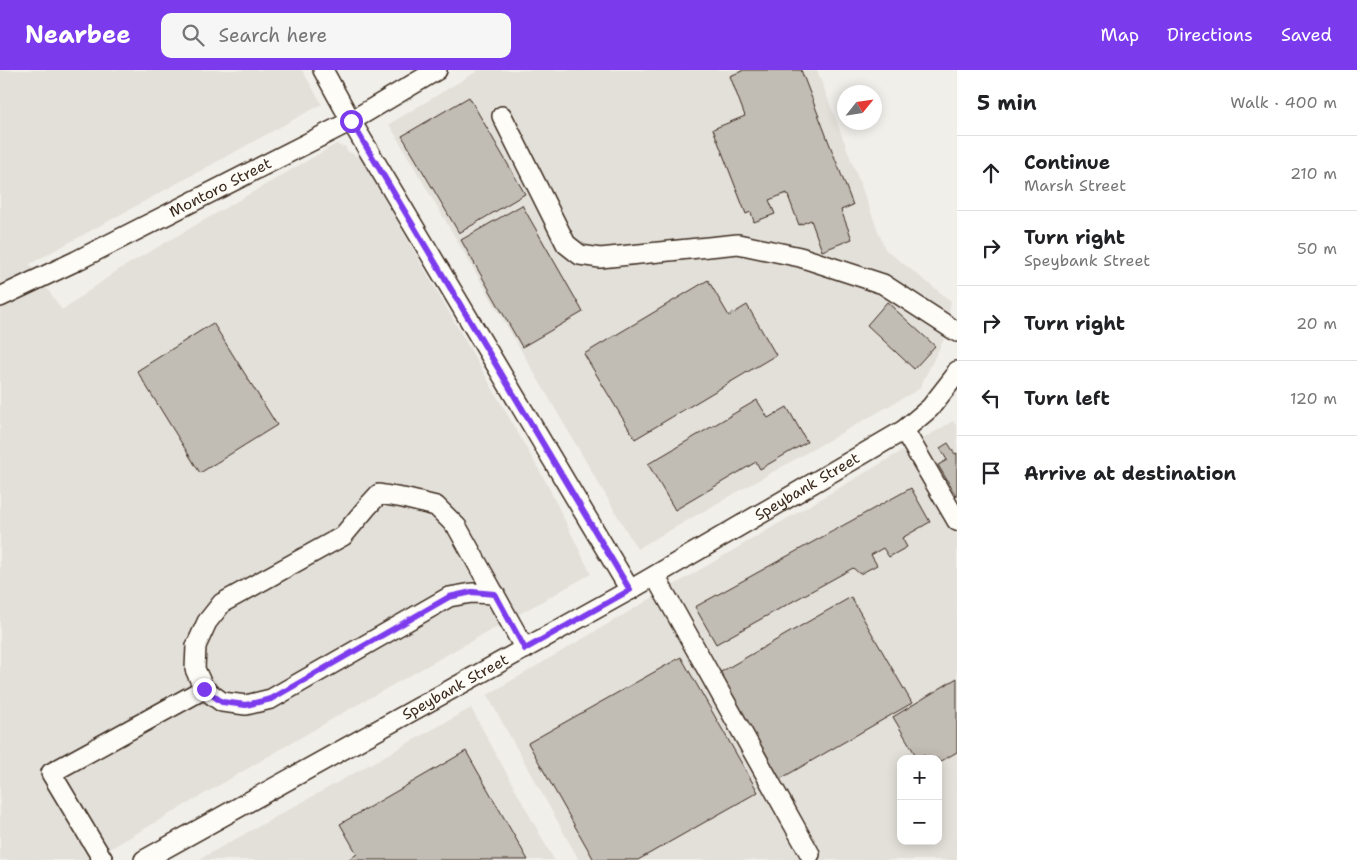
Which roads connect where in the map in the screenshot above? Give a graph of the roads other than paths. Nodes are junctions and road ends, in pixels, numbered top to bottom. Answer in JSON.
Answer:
{"nodes":[{"id":1,"x":322,"y":70,"type":"edge"},
{"id":2,"x":437,"y":70,"type":"edge"},
{"id":3,"x":502,"y":116,"type":"dead end"},
{"id":4,"x":351,"y":121,"type":"junction"},
{"id":5,"x":0,"y":297,"type":"edge"},
{"id":6,"x":957,"y":332,"type":"edge"},
{"id":7,"x":956,"y":376,"type":"edge"},
{"id":8,"x":904,"y":430,"type":"junction"},
{"id":9,"x":957,"y":521,"type":"edge"},
{"id":10,"x":655,"y":576,"type":"junction"},
{"id":11,"x":630,"y":590,"type":"junction"},
{"id":12,"x":495,"y":594,"type":"junction"},
{"id":13,"x":525,"y":649,"type":"junction"},
{"id":14,"x":204,"y":689,"type":"junction"},
{"id":15,"x":810,"y":854,"type":"dead end"},
{"id":16,"x":153,"y":858,"type":"edge"},
{"id":17,"x":103,"y":860,"type":"edge"}],
"edges":[{"from":1,"to":4,"type":"street"},
{"from":2,"to":4,"type":"street","name":"Montoro Street"},
{"from":3,"to":6,"type":"street"},
{"from":4,"to":5,"type":"street","name":"Montoro Street"},
{"from":4,"to":11,"type":"street"},
{"from":7,"to":8,"type":"street","name":"Speybank Street"},
{"from":8,"to":9,"type":"street"},
{"from":8,"to":10,"type":"street","name":"Speybank Street"},
{"from":10,"to":11,"type":"street","name":"Speybank Street"},
{"from":10,"to":15,"type":"street"},
{"from":11,"to":13,"type":"street","name":"Speybank Street"},
{"from":12,"to":13,"type":"street"},
{"from":12,"to":14,"type":"street"},
{"from":12,"to":14,"type":"street"},
{"from":13,"to":16,"type":"street","name":"Speybank Street"},
{"from":14,"to":17,"type":"street"}]}
